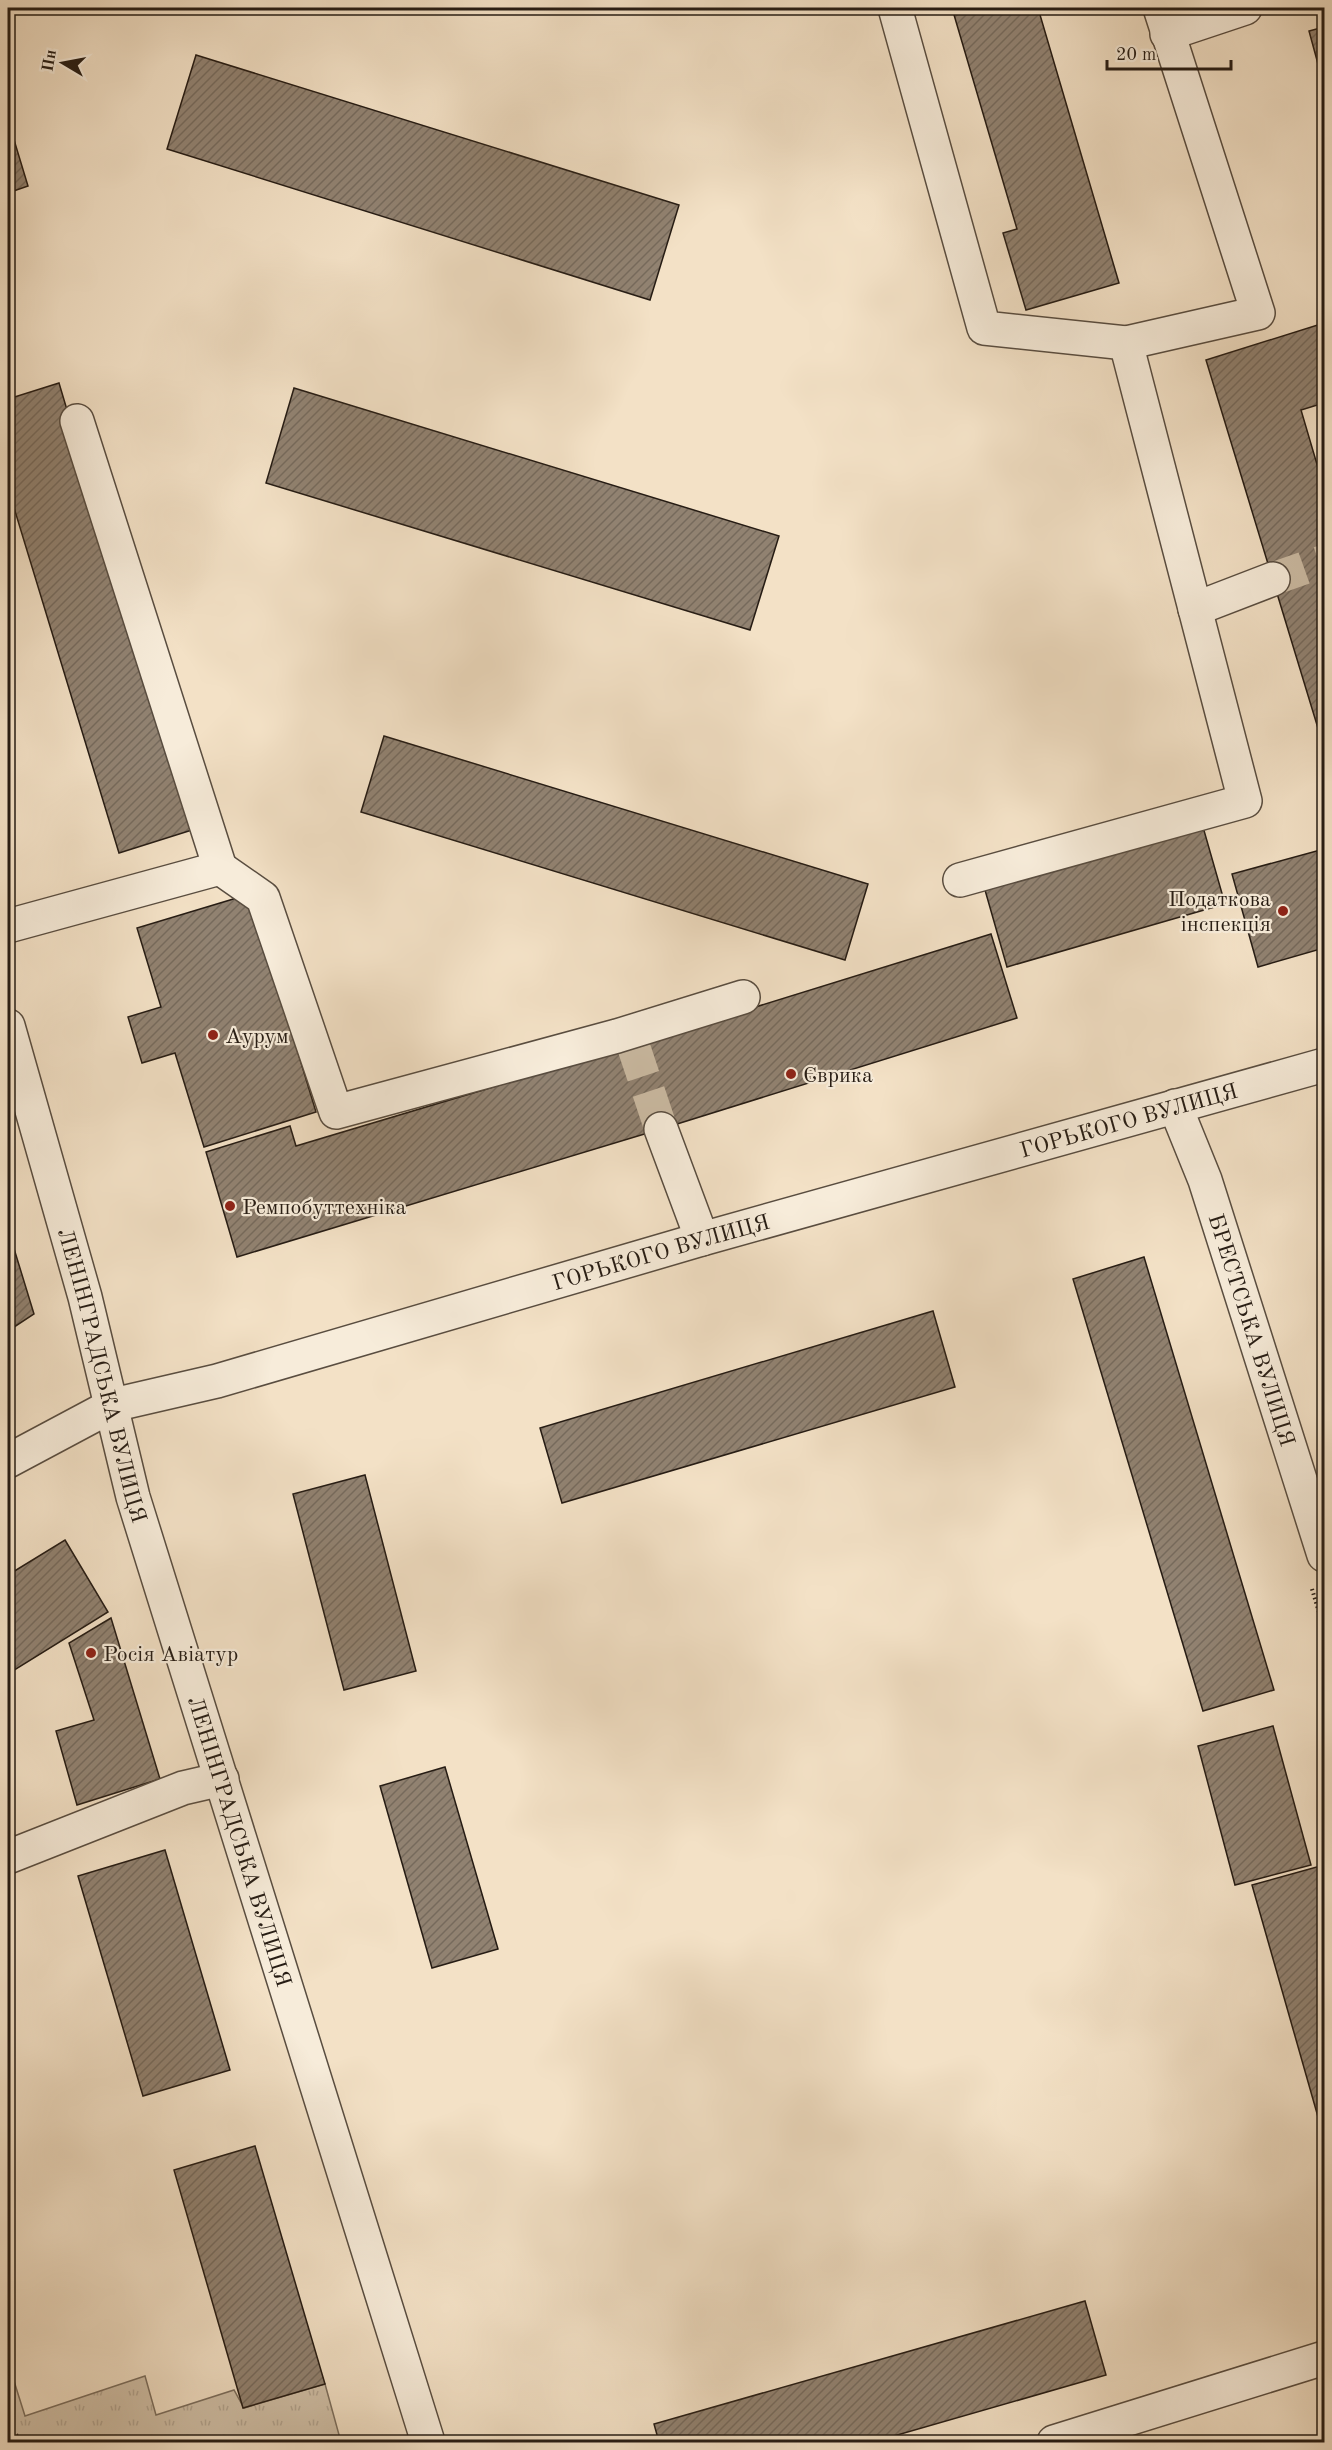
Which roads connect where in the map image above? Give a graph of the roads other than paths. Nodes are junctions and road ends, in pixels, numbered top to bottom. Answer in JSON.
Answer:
{"nodes":[{"id":1,"x":895,"y":8,"type":"edge"},
{"id":2,"x":1245,"y":8,"type":"edge"},
{"id":3,"x":1163,"y":21,"type":"edge"},
{"id":4,"x":1126,"y":343,"type":"junction"},
{"id":5,"x":77,"y":422,"type":"dead end"},
{"id":6,"x":1273,"y":579,"type":"tunnel mouth"},
{"id":7,"x":1195,"y":609,"type":"junction"},
{"id":8,"x":220,"y":868,"type":"junction"},
{"id":9,"x":960,"y":880,"type":"dead end"},
{"id":10,"x":8,"y":926,"type":"edge"},
{"id":11,"x":743,"y":997,"type":"dead end"},
{"id":12,"x":8,"y":1026,"type":"edge"},
{"id":13,"x":1324,"y":1065,"type":"edge"},
{"id":14,"x":1175,"y":1106,"type":"junction"},
{"id":15,"x":661,"y":1129,"type":"tunnel mouth"},
{"id":16,"x":702,"y":1239,"type":"junction"},
{"id":17,"x":113,"y":1405,"type":"junction"},
{"id":18,"x":8,"y":1461,"type":"edge"},
{"id":19,"x":1324,"y":1555,"type":"edge"},
{"id":20,"x":222,"y":1779,"type":"junction"},
{"id":21,"x":8,"y":1857,"type":"edge"},
{"id":22,"x":1324,"y":2358,"type":"edge"},
{"id":23,"x":428,"y":2442,"type":"edge"},
{"id":24,"x":1054,"y":2442,"type":"edge"}],
"edges":[{"from":1,"to":4,"type":"street"},
{"from":2,"to":3,"type":"street"},
{"from":3,"to":4,"type":"street"},
{"from":4,"to":7,"type":"street"},
{"from":5,"to":8,"type":"street"},
{"from":6,"to":7,"type":"street"},
{"from":7,"to":9,"type":"street"},
{"from":8,"to":10,"type":"street"},
{"from":8,"to":11,"type":"street"},
{"from":12,"to":17,"type":"street","name":"ЛЕНІНГРАДСЬКА ВУЛИЦЯ"},
{"from":13,"to":14,"type":"street","name":"ГОРЬКОГО ВУЛИЦЯ"},
{"from":14,"to":16,"type":"street","name":"ГОРЬКОГО ВУЛИЦЯ"},
{"from":14,"to":19,"type":"street","name":"БРЕСТСЬКА ВУЛИЦЯ"},
{"from":15,"to":16,"type":"street"},
{"from":16,"to":17,"type":"street","name":"ГОРЬКОГО ВУЛИЦЯ"},
{"from":17,"to":18,"type":"street","name":"ГОРЬКОГО ВУЛИЦЯ"},
{"from":17,"to":20,"type":"street","name":"ЛЕНІНГРАДСЬКА ВУЛИЦЯ"},
{"from":20,"to":21,"type":"street"},
{"from":20,"to":23,"type":"street","name":"ЛЕНІНГРАДСЬКА ВУЛИЦЯ"},
{"from":22,"to":24,"type":"street"}]}
